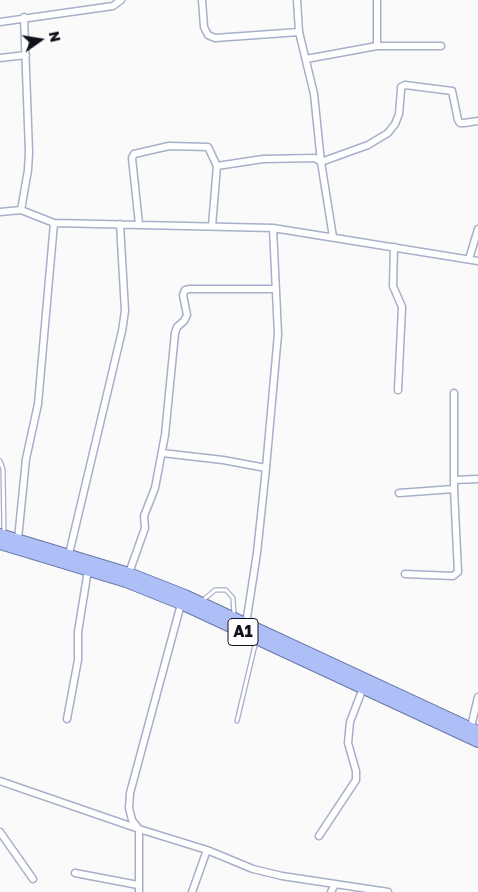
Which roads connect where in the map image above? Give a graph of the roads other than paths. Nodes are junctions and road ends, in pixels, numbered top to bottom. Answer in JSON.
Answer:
{"nodes":[{"id":1,"x":121,"y":0,"type":"edge"},
{"id":2,"x":202,"y":0,"type":"edge"},
{"id":3,"x":297,"y":0,"type":"edge"},
{"id":4,"x":377,"y":0,"type":"edge"},
{"id":5,"x":24,"y":17,"type":"junction"},
{"id":6,"x":0,"y":22,"type":"edge"},
{"id":7,"x":299,"y":32,"type":"junction"},
{"id":8,"x":377,"y":46,"type":"junction"},
{"id":9,"x":441,"y":46,"type":"dead end"},
{"id":10,"x":26,"y":55,"type":"junction"},
{"id":11,"x":0,"y":58,"type":"edge"},
{"id":12,"x":306,"y":59,"type":"junction"},
{"id":13,"x":478,"y":121,"type":"edge"},
{"id":14,"x":321,"y":162,"type":"junction"},
{"id":15,"x":217,"y":166,"type":"junction"},
{"id":16,"x":21,"y":210,"type":"junction"},
{"id":17,"x":0,"y":212,"type":"edge"},
{"id":18,"x":54,"y":222,"type":"junction"},
{"id":19,"x":120,"y":224,"type":"junction"},
{"id":20,"x":139,"y":224,"type":"junction"},
{"id":21,"x":212,"y":226,"type":"junction"},
{"id":22,"x":273,"y":228,"type":"junction"},
{"id":23,"x":478,"y":229,"type":"edge"},
{"id":24,"x":334,"y":238,"type":"junction"},
{"id":25,"x":394,"y":247,"type":"junction"},
{"id":26,"x":469,"y":259,"type":"junction"},
{"id":27,"x":478,"y":261,"type":"edge"},
{"id":28,"x":276,"y":289,"type":"junction"},
{"id":29,"x":398,"y":390,"type":"dead end"},
{"id":30,"x":454,"y":393,"type":"dead end"},
{"id":31,"x":162,"y":453,"type":"junction"},
{"id":32,"x":0,"y":461,"type":"edge"},
{"id":33,"x":266,"y":468,"type":"junction"},
{"id":34,"x":478,"y":479,"type":"edge"},
{"id":35,"x":454,"y":480,"type":"junction"},
{"id":36,"x":454,"y":490,"type":"junction"},
{"id":37,"x":399,"y":493,"type":"dead end"},
{"id":38,"x":1,"y":538,"type":"edge"},
{"id":39,"x":18,"y":539,"type":"junction"},
{"id":40,"x":69,"y":554,"type":"junction"},
{"id":41,"x":88,"y":570,"type":"junction"},
{"id":42,"x":129,"y":573,"type":"junction"},
{"id":43,"x":405,"y":574,"type":"dead end"},
{"id":44,"x":201,"y":602,"type":"junction"},
{"id":45,"x":181,"y":604,"type":"junction"},
{"id":46,"x":234,"y":618,"type":"junction"},
{"id":47,"x":246,"y":624,"type":"junction"},
{"id":48,"x":256,"y":638,"type":"junction"},
{"id":49,"x":363,"y":688,"type":"junction"},
{"id":50,"x":478,"y":697,"type":"edge"},
{"id":51,"x":67,"y":719,"type":"dead end"},
{"id":52,"x":237,"y":721,"type":"dead end"},
{"id":53,"x":474,"y":729,"type":"edge"},
{"id":54,"x":478,"y":742,"type":"edge"},
{"id":55,"x":0,"y":781,"type":"edge"},
{"id":56,"x":139,"y":830,"type":"junction"},
{"id":57,"x":0,"y":832,"type":"edge"},
{"id":58,"x":319,"y":836,"type":"dead end"},
{"id":59,"x":207,"y":850,"type":"junction"},
{"id":60,"x":75,"y":873,"type":"dead end"},
{"id":61,"x":33,"y":879,"type":"dead end"},
{"id":62,"x":138,"y":884,"type":"junction"},
{"id":63,"x":334,"y":884,"type":"junction"},
{"id":64,"x":138,"y":892,"type":"edge"},
{"id":65,"x":192,"y":892,"type":"edge"},
{"id":66,"x":331,"y":892,"type":"edge"},
{"id":67,"x":388,"y":892,"type":"edge"}],
"edges":[{"from":1,"to":5,"type":"street"},
{"from":2,"to":7,"type":"street"},
{"from":3,"to":7,"type":"street"},
{"from":4,"to":8,"type":"street"},
{"from":5,"to":6,"type":"street"},
{"from":5,"to":10,"type":"street"},
{"from":7,"to":12,"type":"street"},
{"from":8,"to":9,"type":"street"},
{"from":8,"to":12,"type":"street"},
{"from":10,"to":11,"type":"street"},
{"from":10,"to":16,"type":"street"},
{"from":12,"to":14,"type":"street"},
{"from":13,"to":14,"type":"street"},
{"from":14,"to":15,"type":"street"},
{"from":14,"to":24,"type":"street"},
{"from":15,"to":20,"type":"street"},
{"from":15,"to":21,"type":"street"},
{"from":16,"to":17,"type":"street"},
{"from":16,"to":18,"type":"street"},
{"from":18,"to":19,"type":"street"},
{"from":18,"to":39,"type":"street"},
{"from":19,"to":20,"type":"street"},
{"from":19,"to":40,"type":"street"},
{"from":20,"to":21,"type":"street"},
{"from":21,"to":22,"type":"street"},
{"from":22,"to":24,"type":"street"},
{"from":22,"to":28,"type":"street"},
{"from":23,"to":26,"type":"street"},
{"from":24,"to":25,"type":"street"},
{"from":25,"to":26,"type":"street"},
{"from":25,"to":29,"type":"street"},
{"from":26,"to":27,"type":"street"},
{"from":28,"to":31,"type":"street"},
{"from":28,"to":33,"type":"street"},
{"from":30,"to":35,"type":"street"},
{"from":31,"to":33,"type":"street"},
{"from":31,"to":42,"type":"street"},
{"from":32,"to":38,"type":"lane"},
{"from":33,"to":47,"type":"street"},
{"from":34,"to":35,"type":"street"},
{"from":35,"to":36,"type":"street"},
{"from":36,"to":37,"type":"street"},
{"from":36,"to":43,"type":"street"},
{"from":38,"to":39,"type":"highway","number":"A1"},
{"from":38,"to":41,"type":"highway","number":"A1"},
{"from":39,"to":40,"type":"highway","number":"A1"},
{"from":40,"to":42,"type":"highway","number":"A1"},
{"from":41,"to":45,"type":"highway","number":"A1"},
{"from":41,"to":51,"type":"street"},
{"from":42,"to":44,"type":"highway","number":"A1"},
{"from":44,"to":46,"type":"highway","number":"A1"},
{"from":44,"to":46,"type":"lane"},
{"from":45,"to":48,"type":"highway","number":"A1"},
{"from":45,"to":56,"type":"street"},
{"from":46,"to":47,"type":"highway","number":"A1"},
{"from":47,"to":53,"type":"highway","number":"A1"},
{"from":48,"to":49,"type":"highway","number":"A1"},
{"from":48,"to":52,"type":"lane"},
{"from":49,"to":54,"type":"highway","number":"A1"},
{"from":49,"to":58,"type":"street"},
{"from":50,"to":53,"type":"street"},
{"from":55,"to":56,"type":"street"},
{"from":56,"to":59,"type":"street"},
{"from":56,"to":62,"type":"street"},
{"from":57,"to":61,"type":"street"},
{"from":59,"to":63,"type":"street"},
{"from":59,"to":65,"type":"street"},
{"from":60,"to":62,"type":"street"},
{"from":62,"to":64,"type":"street"},
{"from":63,"to":66,"type":"street"},
{"from":63,"to":67,"type":"street"}]}
